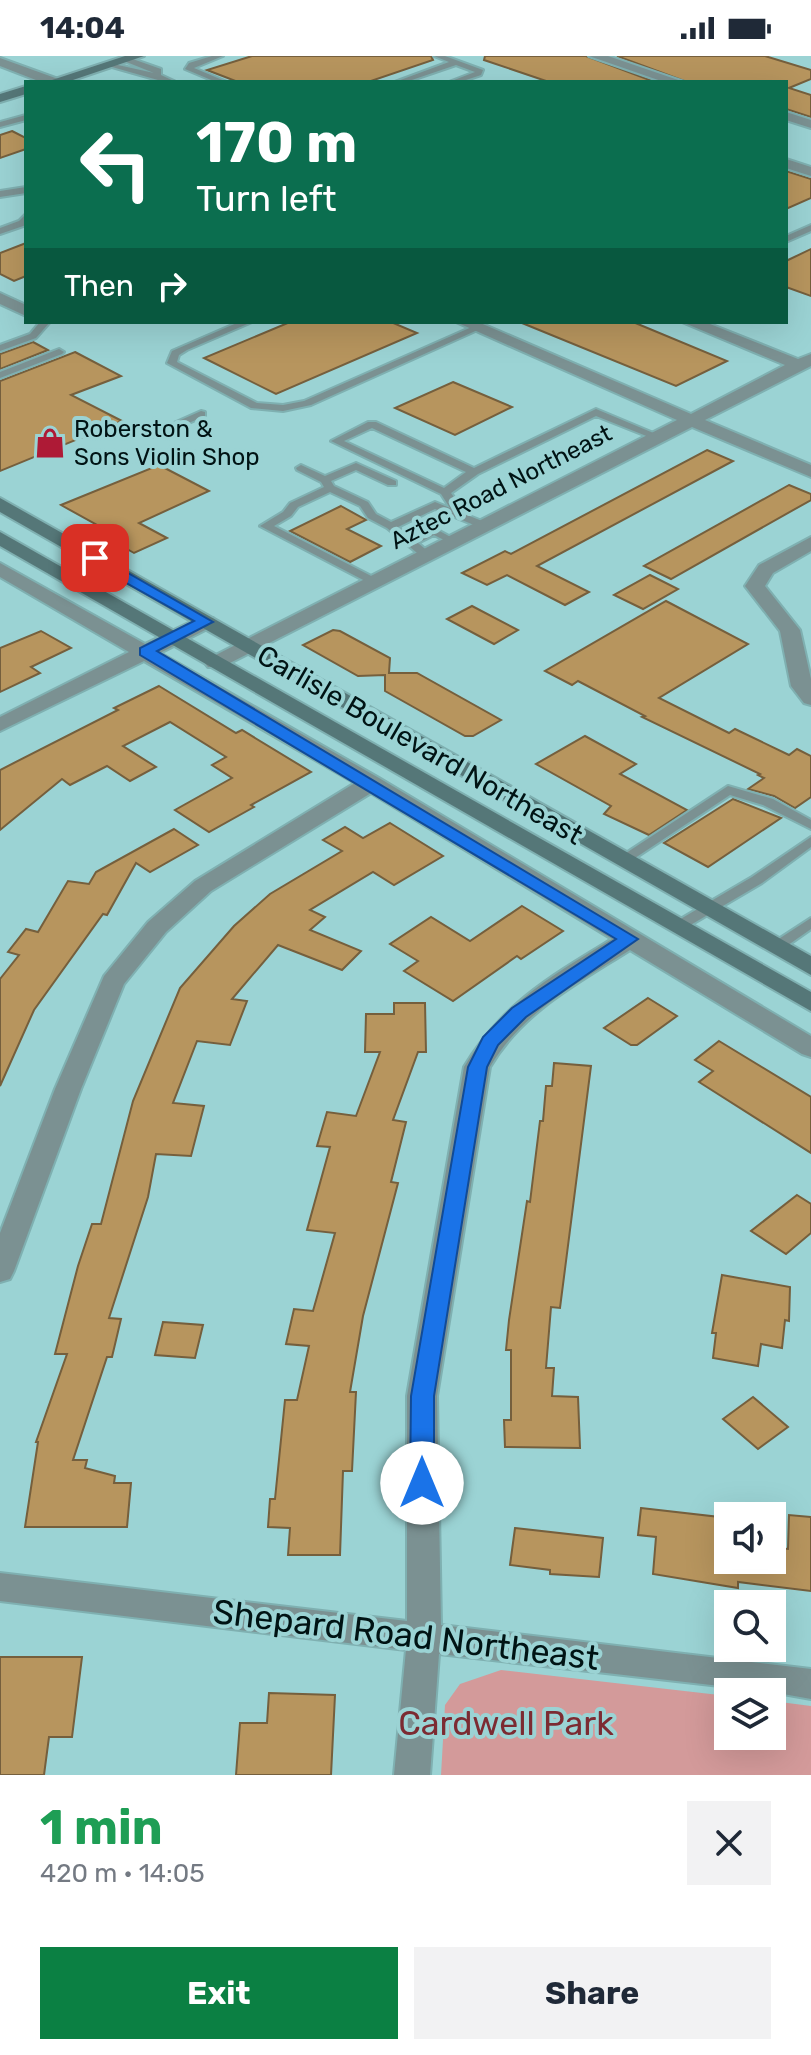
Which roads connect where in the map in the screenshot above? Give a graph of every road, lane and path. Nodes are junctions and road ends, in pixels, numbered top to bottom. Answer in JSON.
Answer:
{"nodes":[{"id":1,"x":219,"y":56,"type":"edge"},
{"id":2,"x":438,"y":56,"type":"edge"},
{"id":3,"x":595,"y":56,"type":"edge"},
{"id":4,"x":132,"y":58,"type":"edge"},
{"id":5,"x":0,"y":62,"type":"edge"},
{"id":6,"x":456,"y":62,"type":"junction"},
{"id":7,"x":109,"y":65,"type":"junction"},
{"id":8,"x":157,"y":76,"type":"junction"},
{"id":9,"x":48,"y":80,"type":"edge"},
{"id":10,"x":60,"y":80,"type":"edge"},
{"id":11,"x":167,"y":80,"type":"edge"},
{"id":12,"x":218,"y":80,"type":"edge"},
{"id":13,"x":405,"y":80,"type":"edge"},
{"id":14,"x":459,"y":80,"type":"edge"},
{"id":15,"x":671,"y":80,"type":"edge"},
{"id":16,"x":24,"y":91,"type":"edge"},
{"id":17,"x":0,"y":98,"type":"edge"},
{"id":18,"x":788,"y":117,"type":"edge"},
{"id":19,"x":24,"y":118,"type":"edge"},
{"id":20,"x":811,"y":124,"type":"edge"},
{"id":21,"x":0,"y":125,"type":"edge"},
{"id":22,"x":788,"y":164,"type":"edge"},
{"id":23,"x":811,"y":172,"type":"edge"},
{"id":24,"x":24,"y":190,"type":"edge"},
{"id":25,"x":0,"y":194,"type":"edge"},
{"id":26,"x":24,"y":221,"type":"edge"},
{"id":27,"x":811,"y":228,"type":"edge"},
{"id":28,"x":0,"y":231,"type":"edge"},
{"id":29,"x":788,"y":238,"type":"edge"},
{"id":30,"x":0,"y":298,"type":"edge"},
{"id":31,"x":24,"y":310,"type":"edge"},
{"id":32,"x":43,"y":324,"type":"edge"},
{"id":33,"x":242,"y":324,"type":"edge"},
{"id":34,"x":696,"y":324,"type":"edge"},
{"id":35,"x":471,"y":325,"type":"edge"},
{"id":36,"x":0,"y":348,"type":"edge"},
{"id":37,"x":59,"y":352,"type":"dead end"},
{"id":38,"x":805,"y":362,"type":"edge"},
{"id":39,"x":0,"y":375,"type":"edge"},
{"id":40,"x":201,"y":414,"type":"dead end"},
{"id":41,"x":690,"y":421,"type":"junction"},
{"id":42,"x":152,"y":435,"type":"dead end"},
{"id":43,"x":658,"y":437,"type":"junction"},
{"id":44,"x":301,"y":468,"type":"dead end"},
{"id":45,"x":474,"y":472,"type":"junction"},
{"id":46,"x":811,"y":472,"type":"edge"},
{"id":47,"x":392,"y":483,"type":"dead end"},
{"id":48,"x":328,"y":484,"type":"junction"},
{"id":49,"x":445,"y":492,"type":"junction"},
{"id":50,"x":4,"y":510,"type":"edge"},
{"id":51,"x":460,"y":515,"type":"junction"},
{"id":52,"x":483,"y":525,"type":"junction"},
{"id":53,"x":391,"y":526,"type":"junction"},
{"id":54,"x":434,"y":531,"type":"junction"},
{"id":55,"x":0,"y":538,"type":"edge"},
{"id":56,"x":452,"y":541,"type":"junction"},
{"id":57,"x":410,"y":542,"type":"junction"},
{"id":58,"x":811,"y":543,"type":"edge"},
{"id":59,"x":426,"y":555,"type":"junction"},
{"id":60,"x":0,"y":569,"type":"edge"},
{"id":61,"x":373,"y":581,"type":"junction"},
{"id":62,"x":206,"y":622,"type":"junction"},
{"id":63,"x":172,"y":638,"type":"junction"},
{"id":64,"x":247,"y":645,"type":"junction"},
{"id":65,"x":145,"y":651,"type":"junction"},
{"id":66,"x":215,"y":663,"type":"junction"},
{"id":67,"x":811,"y":699,"type":"edge"},
{"id":68,"x":0,"y":725,"type":"edge"},
{"id":69,"x":371,"y":783,"type":"junction"},
{"id":70,"x":811,"y":825,"type":"edge"},
{"id":71,"x":811,"y":841,"type":"edge"},
{"id":72,"x":624,"y":859,"type":"junction"},
{"id":73,"x":709,"y":908,"type":"junction"},
{"id":74,"x":811,"y":922,"type":"edge"},
{"id":75,"x":677,"y":927,"type":"junction"},
{"id":76,"x":629,"y":939,"type":"junction"},
{"id":77,"x":776,"y":947,"type":"junction"},
{"id":78,"x":811,"y":967,"type":"edge"},
{"id":79,"x":811,"y":1003,"type":"edge"},
{"id":80,"x":811,"y":1048,"type":"edge"},
{"id":81,"x":0,"y":1271,"type":"edge"},
{"id":82,"x":0,"y":1587,"type":"edge"},
{"id":83,"x":424,"y":1637,"type":"junction"},
{"id":84,"x":811,"y":1684,"type":"edge"},
{"id":85,"x":412,"y":1775,"type":"edge"}],
"edges":[{"from":1,"to":12,"type":"lane"},
{"from":2,"to":6,"type":"lane"},
{"from":3,"to":15,"type":"street"},
{"from":4,"to":7,"type":"main road"},
{"from":4,"to":8,"type":"lane"},
{"from":5,"to":9,"type":"street"},
{"from":6,"to":13,"type":"lane"},
{"from":6,"to":14,"type":"lane"},
{"from":7,"to":8,"type":"lane"},
{"from":7,"to":10,"type":"main road"},
{"from":8,"to":11,"type":"lane"},
{"from":16,"to":17,"type":"main road"},
{"from":18,"to":20,"type":"street"},
{"from":19,"to":21,"type":"lane"},
{"from":22,"to":23,"type":"street"},
{"from":24,"to":25,"type":"lane"},
{"from":26,"to":28,"type":"lane"},
{"from":27,"to":29,"type":"lane"},
{"from":30,"to":31,"type":"street"},
{"from":32,"to":36,"type":"lane"},
{"from":33,"to":35,"type":"lane"},
{"from":34,"to":38,"type":"street"},
{"from":35,"to":41,"type":"street"},
{"from":37,"to":39,"type":"lane"},
{"from":38,"to":41,"type":"street","name":"Aztec Road Northeast"},
{"from":40,"to":42,"type":"lane"},
{"from":41,"to":43,"type":"street","name":"Aztec Road Northeast"},
{"from":41,"to":46,"type":"street"},
{"from":43,"to":45,"type":"lane"},
{"from":43,"to":52,"type":"street","name":"Aztec Road Northeast"},
{"from":44,"to":48,"type":"lane"},
{"from":45,"to":49,"type":"lane"},
{"from":45,"to":49,"type":"lane"},
{"from":47,"to":48,"type":"lane"},
{"from":48,"to":53,"type":"lane"},
{"from":48,"to":61,"type":"lane"},
{"from":49,"to":51,"type":"lane"},
{"from":50,"to":62,"type":"main road","name":"Carlisle Boulevard Northeast"},
{"from":51,"to":52,"type":"lane"},
{"from":51,"to":53,"type":"lane"},
{"from":51,"to":54,"type":"lane"},
{"from":52,"to":56,"type":"street","name":"Aztec Road Northeast"},
{"from":53,"to":57,"type":"lane"},
{"from":54,"to":56,"type":"lane"},
{"from":54,"to":57,"type":"lane"},
{"from":55,"to":63,"type":"main road","name":"Carlisle Boulevard Northeast"},
{"from":56,"to":59,"type":"street","name":"Aztec Road Northeast"},
{"from":57,"to":59,"type":"lane"},
{"from":58,"to":67,"type":"street"},
{"from":59,"to":61,"type":"street","name":"Aztec Road Northeast"},
{"from":60,"to":65,"type":"street"},
{"from":61,"to":64,"type":"street","name":"Aztec Road Northeast"},
{"from":62,"to":63,"type":"street"},
{"from":62,"to":64,"type":"main road","name":"Carlisle Boulevard Northeast"},
{"from":63,"to":65,"type":"street"},
{"from":63,"to":66,"type":"main road","name":"Carlisle Boulevard Northeast"},
{"from":64,"to":66,"type":"street","name":"Aztec Road Northeast"},
{"from":64,"to":72,"type":"main road","name":"Carlisle Boulevard Northeast"},
{"from":65,"to":68,"type":"street"},
{"from":65,"to":69,"type":"street"},
{"from":66,"to":75,"type":"main road","name":"Carlisle Boulevard Northeast"},
{"from":69,"to":76,"type":"street"},
{"from":69,"to":81,"type":"street"},
{"from":70,"to":72,"type":"lane"},
{"from":71,"to":73,"type":"lane"},
{"from":72,"to":73,"type":"main road","name":"Carlisle Boulevard Northeast"},
{"from":73,"to":75,"type":"lane"},
{"from":73,"to":77,"type":"main road","name":"Carlisle Boulevard Northeast"},
{"from":74,"to":77,"type":"lane"},
{"from":75,"to":79,"type":"main road","name":"Carlisle Boulevard Northeast"},
{"from":76,"to":80,"type":"street"},
{"from":76,"to":83,"type":"street"},
{"from":77,"to":78,"type":"main road","name":"Carlisle Boulevard Northeast"},
{"from":82,"to":83,"type":"street","name":"Shepard Road Northeast"},
{"from":83,"to":84,"type":"street","name":"Shepard Road Northeast"},
{"from":83,"to":85,"type":"street"}]}
